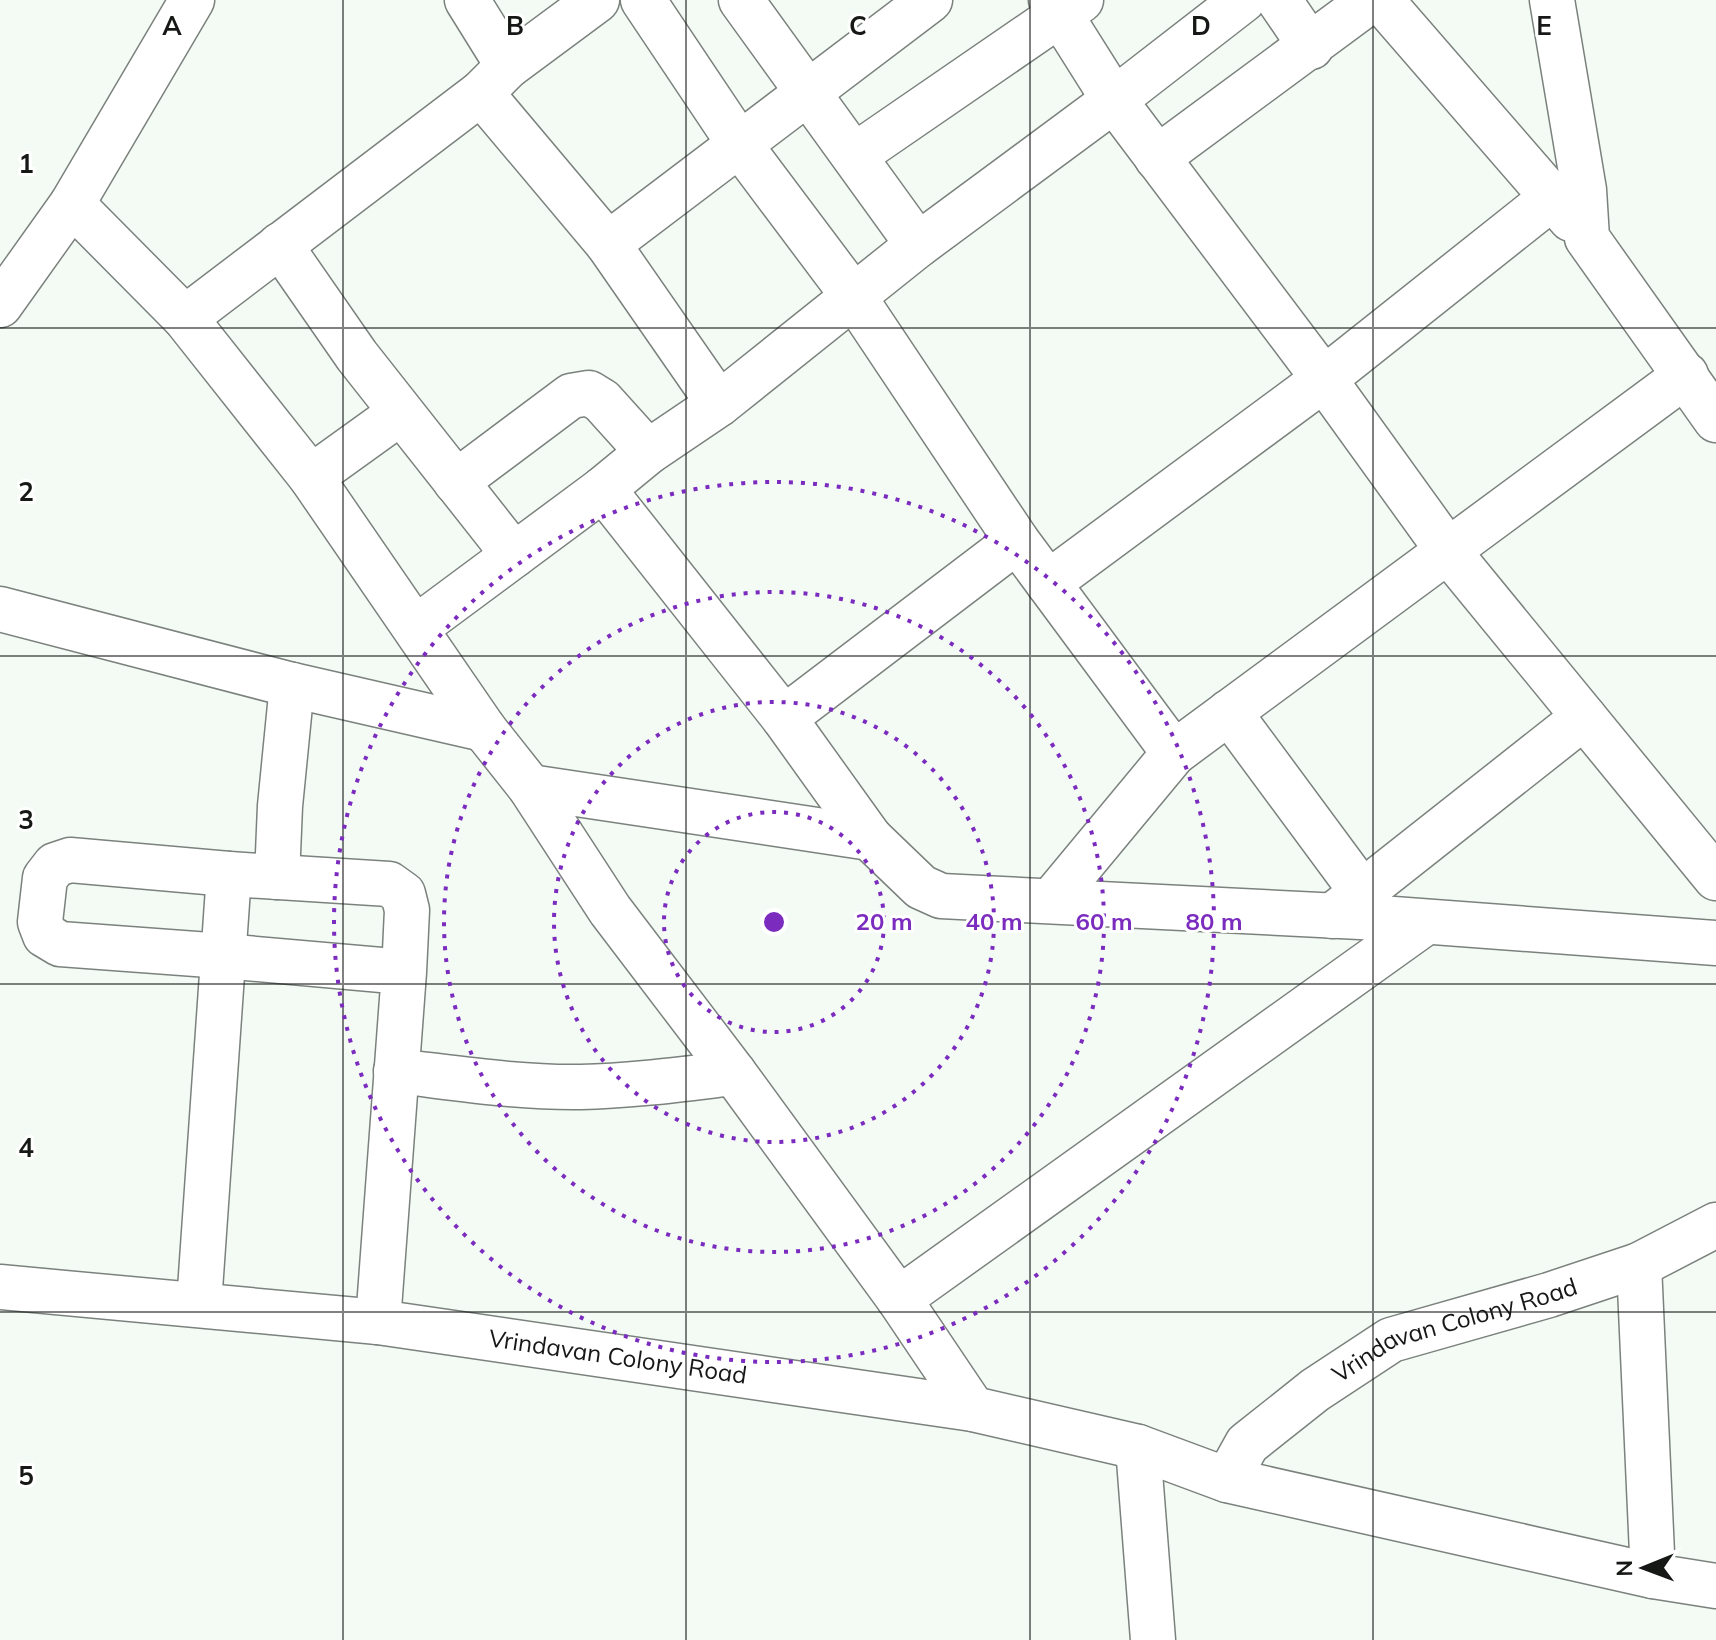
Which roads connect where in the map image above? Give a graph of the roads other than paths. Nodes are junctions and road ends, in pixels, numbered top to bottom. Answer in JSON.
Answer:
{"nodes":[{"id":1,"x":192,"y":0,"type":"edge"},
{"id":2,"x":467,"y":0,"type":"edge"},
{"id":3,"x":643,"y":0,"type":"edge"},
{"id":4,"x":930,"y":0,"type":"edge"},
{"id":5,"x":1243,"y":0,"type":"edge"},
{"id":6,"x":1279,"y":0,"type":"edge"},
{"id":7,"x":1371,"y":0,"type":"edge"},
{"id":8,"x":1381,"y":0,"type":"edge"},
{"id":9,"x":1552,"y":0,"type":"edge"},
{"id":10,"x":582,"y":5,"type":"edge"},
{"id":11,"x":1065,"y":5,"type":"edge"},
{"id":12,"x":760,"y":7,"type":"edge"},
{"id":13,"x":1311,"y":47,"type":"junction"},
{"id":14,"x":495,"y":79,"type":"junction"},
{"id":15,"x":807,"y":92,"type":"junction"},
{"id":16,"x":1114,"y":100,"type":"junction"},
{"id":17,"x":740,"y":145,"type":"junction"},
{"id":18,"x":854,"y":156,"type":"junction"},
{"id":19,"x":1157,"y":158,"type":"junction"},
{"id":20,"x":1553,"y":197,"type":"junction"},
{"id":21,"x":72,"y":204,"type":"junction"},
{"id":22,"x":1587,"y":238,"type":"junction"},
{"id":23,"x":608,"y":244,"type":"junction"},
{"id":24,"x":280,"y":245,"type":"junction"},
{"id":25,"x":918,"y":245,"type":"junction"},
{"id":26,"x":854,"y":297,"type":"junction"},
{"id":27,"x":0,"y":305,"type":"edge"},
{"id":28,"x":185,"y":318,"type":"junction"},
{"id":29,"x":1686,"y":375,"type":"junction"},
{"id":30,"x":1324,"y":379,"type":"junction"},
{"id":31,"x":719,"y":404,"type":"junction"},
{"id":32,"x":400,"y":413,"type":"junction"},
{"id":33,"x":1716,"y":420,"type":"edge"},
{"id":34,"x":648,"y":452,"type":"junction"},
{"id":35,"x":311,"y":477,"type":"junction"},
{"id":36,"x":456,"y":482,"type":"junction"},
{"id":37,"x":603,"y":489,"type":"junction"},
{"id":38,"x":1017,"y":541,"type":"junction"},
{"id":39,"x":1448,"y":551,"type":"junction"},
{"id":40,"x":514,"y":555,"type":"junction"},
{"id":41,"x":1048,"y":583,"type":"junction"},
{"id":42,"x":0,"y":609,"type":"edge"},
{"id":43,"x":417,"y":627,"type":"junction"},
{"id":44,"x":292,"y":685,"type":"junction"},
{"id":45,"x":1229,"y":712,"type":"junction"},
{"id":46,"x":1584,"y":717,"type":"junction"},
{"id":47,"x":784,"y":718,"type":"junction"},
{"id":48,"x":484,"y":729,"type":"junction"},
{"id":49,"x":1174,"y":753,"type":"junction"},
{"id":50,"x":530,"y":787,"type":"junction"},
{"id":51,"x":870,"y":838,"type":"junction"},
{"id":52,"x":229,"y":874,"type":"junction"},
{"id":53,"x":277,"y":877,"type":"junction"},
{"id":54,"x":1716,"y":878,"type":"edge"},
{"id":55,"x":1052,"y":900,"type":"junction"},
{"id":56,"x":1347,"y":904,"type":"junction"},
{"id":57,"x":1426,"y":922,"type":"junction"},
{"id":58,"x":1716,"y":943,"type":"edge"},
{"id":59,"x":223,"y":956,"type":"junction"},
{"id":60,"x":404,"y":972,"type":"junction"},
{"id":61,"x":396,"y":1071,"type":"junction"},
{"id":62,"x":734,"y":1073,"type":"junction"},
{"id":63,"x":1716,"y":1225,"type":"edge"},
{"id":64,"x":1639,"y":1265,"type":"junction"},
{"id":65,"x":0,"y":1287,"type":"edge"},
{"id":66,"x":899,"y":1299,"type":"junction"},
{"id":67,"x":199,"y":1304,"type":"junction"},
{"id":68,"x":378,"y":1322,"type":"junction"},
{"id":69,"x":973,"y":1409,"type":"junction"},
{"id":70,"x":1138,"y":1447,"type":"junction"},
{"id":71,"x":1227,"y":1480,"type":"junction"},
{"id":72,"x":1653,"y":1576,"type":"junction"},
{"id":73,"x":1716,"y":1586,"type":"edge"},
{"id":74,"x":1153,"y":1640,"type":"edge"}],
"edges":[{"from":1,"to":21,"type":"street"},
{"from":2,"to":14,"type":"street"},
{"from":3,"to":17,"type":"street"},
{"from":4,"to":15,"type":"street"},
{"from":5,"to":16,"type":"street"},
{"from":6,"to":13,"type":"street"},
{"from":7,"to":13,"type":"street"},
{"from":8,"to":20,"type":"street"},
{"from":9,"to":22,"type":"street"},
{"from":10,"to":14,"type":"street"},
{"from":11,"to":16,"type":"street"},
{"from":11,"to":18,"type":"street"},
{"from":12,"to":15,"type":"street"},
{"from":13,"to":19,"type":"street"},
{"from":14,"to":23,"type":"street"},
{"from":14,"to":24,"type":"street"},
{"from":15,"to":17,"type":"street"},
{"from":15,"to":18,"type":"street"},
{"from":16,"to":19,"type":"street"},
{"from":16,"to":25,"type":"street"},
{"from":17,"to":23,"type":"street"},
{"from":17,"to":26,"type":"street"},
{"from":18,"to":25,"type":"street"},
{"from":19,"to":30,"type":"street"},
{"from":20,"to":22,"type":"street"},
{"from":20,"to":30,"type":"street"},
{"from":21,"to":27,"type":"street"},
{"from":21,"to":28,"type":"street"},
{"from":22,"to":29,"type":"street"},
{"from":23,"to":31,"type":"street"},
{"from":24,"to":28,"type":"street"},
{"from":24,"to":32,"type":"street"},
{"from":25,"to":26,"type":"street"},
{"from":26,"to":31,"type":"street"},
{"from":26,"to":38,"type":"street"},
{"from":28,"to":35,"type":"street"},
{"from":29,"to":33,"type":"street"},
{"from":29,"to":39,"type":"street"},
{"from":30,"to":39,"type":"street"},
{"from":30,"to":41,"type":"street"},
{"from":31,"to":34,"type":"street"},
{"from":32,"to":35,"type":"street"},
{"from":32,"to":36,"type":"street"},
{"from":34,"to":36,"type":"street"},
{"from":34,"to":37,"type":"street"},
{"from":35,"to":43,"type":"street"},
{"from":36,"to":40,"type":"street"},
{"from":37,"to":40,"type":"street"},
{"from":37,"to":47,"type":"street"},
{"from":38,"to":41,"type":"street"},
{"from":38,"to":47,"type":"street"},
{"from":39,"to":45,"type":"street"},
{"from":39,"to":46,"type":"street"},
{"from":40,"to":43,"type":"street"},
{"from":41,"to":49,"type":"street"},
{"from":42,"to":44,"type":"street"},
{"from":43,"to":48,"type":"street"},
{"from":44,"to":48,"type":"street"},
{"from":44,"to":53,"type":"street"},
{"from":45,"to":49,"type":"street"},
{"from":45,"to":56,"type":"street"},
{"from":46,"to":54,"type":"street"},
{"from":46,"to":56,"type":"street"},
{"from":47,"to":51,"type":"street"},
{"from":48,"to":50,"type":"street"},
{"from":49,"to":55,"type":"street"},
{"from":50,"to":51,"type":"street"},
{"from":50,"to":62,"type":"street"},
{"from":51,"to":55,"type":"street"},
{"from":52,"to":53,"type":"street"},
{"from":52,"to":59,"type":"street"},
{"from":52,"to":59,"type":"street"},
{"from":53,"to":60,"type":"street"},
{"from":55,"to":56,"type":"street"},
{"from":56,"to":57,"type":"street"},
{"from":57,"to":58,"type":"street"},
{"from":57,"to":66,"type":"street"},
{"from":59,"to":60,"type":"street"},
{"from":59,"to":67,"type":"street"},
{"from":60,"to":61,"type":"street"},
{"from":61,"to":62,"type":"street"},
{"from":61,"to":68,"type":"street"},
{"from":62,"to":66,"type":"street"},
{"from":63,"to":64,"type":"street","name":"Vrindavan Colony Road"},
{"from":64,"to":71,"type":"street","name":"Vrindavan Colony Road"},
{"from":64,"to":72,"type":"street"},
{"from":65,"to":67,"type":"street","name":"Vrindavan Colony Road"},
{"from":66,"to":69,"type":"street"},
{"from":67,"to":68,"type":"street","name":"Vrindavan Colony Road"},
{"from":68,"to":69,"type":"street","name":"Vrindavan Colony Road"},
{"from":69,"to":70,"type":"street","name":"Vrindavan Colony Road"},
{"from":70,"to":71,"type":"street","name":"Vrindavan Colony Road"},
{"from":70,"to":74,"type":"street"},
{"from":71,"to":72,"type":"street","name":"Vrindavan Colony Road"},
{"from":72,"to":73,"type":"street","name":"Vrindavan Colony Road"}]}
